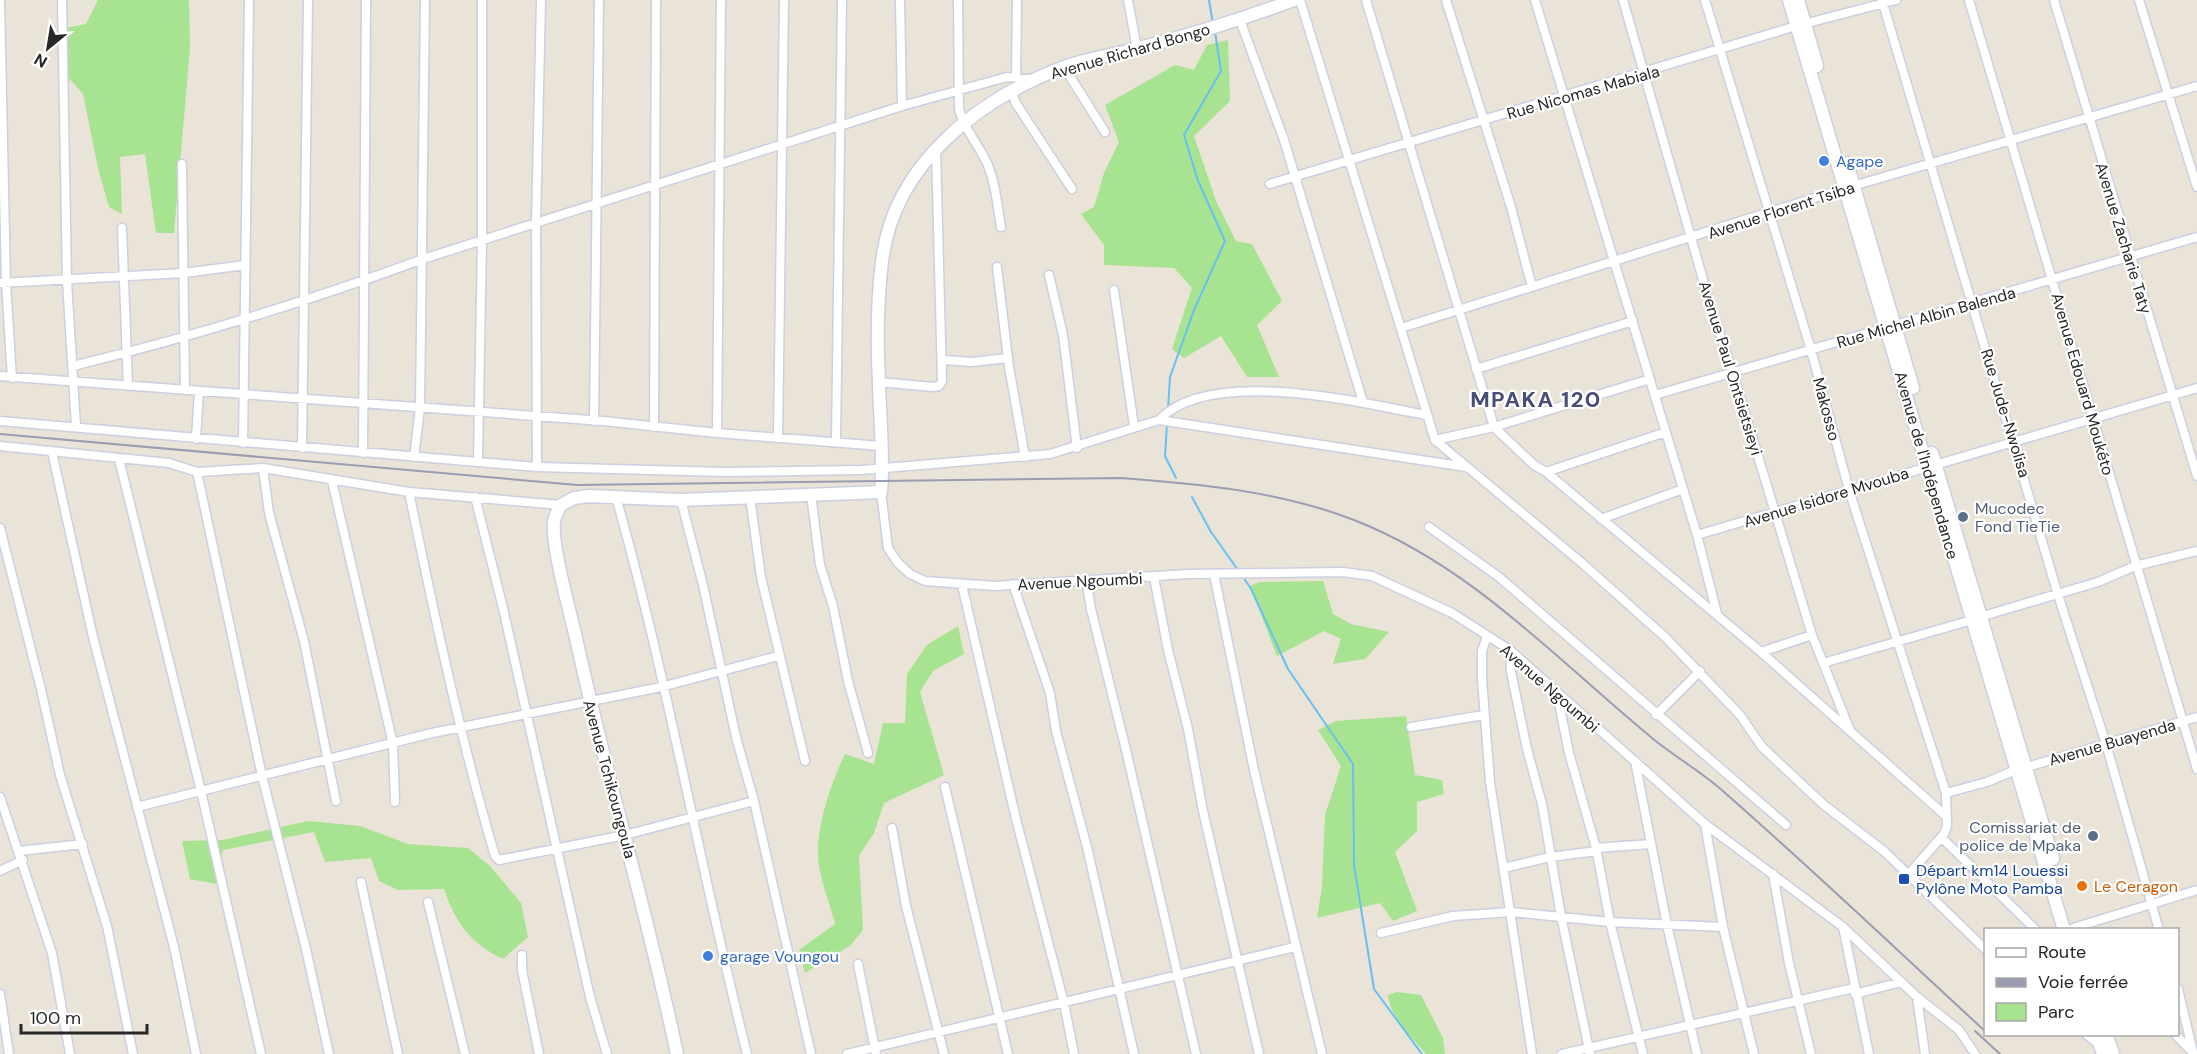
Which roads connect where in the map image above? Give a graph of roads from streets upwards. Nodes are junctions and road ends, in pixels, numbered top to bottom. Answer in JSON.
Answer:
{"nodes":[{"id":1,"x":0,"y":0,"type":"edge"},
{"id":2,"x":62,"y":0,"type":"edge"},
{"id":3,"x":249,"y":0,"type":"edge"},
{"id":4,"x":308,"y":0,"type":"edge"},
{"id":5,"x":366,"y":0,"type":"edge"},
{"id":6,"x":425,"y":0,"type":"edge"},
{"id":7,"x":482,"y":0,"type":"edge"},
{"id":8,"x":541,"y":0,"type":"edge"},
{"id":9,"x":599,"y":0,"type":"edge"},
{"id":10,"x":656,"y":0,"type":"edge"},
{"id":11,"x":721,"y":0,"type":"edge"},
{"id":12,"x":784,"y":0,"type":"edge"},
{"id":13,"x":842,"y":0,"type":"edge"},
{"id":14,"x":900,"y":0,"type":"edge"},
{"id":15,"x":958,"y":0,"type":"edge"},
{"id":16,"x":1017,"y":0,"type":"edge"},
{"id":17,"x":1128,"y":0,"type":"edge"},
{"id":18,"x":1294,"y":0,"type":"edge"},
{"id":19,"x":1300,"y":0,"type":"edge"},
{"id":20,"x":1366,"y":0,"type":"edge"},
{"id":21,"x":1446,"y":0,"type":"edge"},
{"id":22,"x":1535,"y":0,"type":"edge"},
{"id":23,"x":1623,"y":0,"type":"edge"},
{"id":24,"x":1705,"y":0,"type":"edge"},
{"id":25,"x":1789,"y":0,"type":"edge"},
{"id":26,"x":1798,"y":0,"type":"edge"},
{"id":27,"x":1896,"y":0,"type":"edge"},
{"id":28,"x":1969,"y":0,"type":"edge"},
{"id":29,"x":2054,"y":0,"type":"edge"},
{"id":30,"x":2139,"y":0,"type":"edge"},
{"id":31,"x":1883,"y":2,"type":"edge"},
{"id":32,"x":1240,"y":20,"type":"junction"},
{"id":33,"x":1801,"y":25,"type":"junction"},
{"id":34,"x":1137,"y":49,"type":"junction"},
{"id":35,"x":1719,"y":51,"type":"junction"},
{"id":36,"x":1064,"y":67,"type":"junction"},
{"id":37,"x":1644,"y":74,"type":"junction"},
{"id":38,"x":1016,"y":76,"type":"junction"},
{"id":39,"x":1036,"y":80,"type":"junction"},
{"id":40,"x":2197,"y":86,"type":"edge"},
{"id":41,"x":958,"y":90,"type":"junction"},
{"id":42,"x":1013,"y":91,"type":"junction"},
{"id":43,"x":2168,"y":95,"type":"junction"},
{"id":44,"x":1566,"y":96,"type":"junction"},
{"id":45,"x":902,"y":106,"type":"junction"},
{"id":46,"x":2088,"y":118,"type":"junction"},
{"id":47,"x":1484,"y":121,"type":"junction"},
{"id":48,"x":963,"y":122,"type":"junction"},
{"id":49,"x":842,"y":128,"type":"junction"},
{"id":50,"x":1105,"y":132,"type":"dead end"},
{"id":51,"x":2012,"y":141,"type":"junction"},
{"id":52,"x":1407,"y":144,"type":"junction"},
{"id":53,"x":781,"y":145,"type":"junction"},
{"id":54,"x":2,"y":147,"type":"edge"},
{"id":55,"x":936,"y":149,"type":"junction"},
{"id":56,"x":1351,"y":161,"type":"junction"},
{"id":57,"x":182,"y":164,"type":"dead end"},
{"id":58,"x":720,"y":165,"type":"junction"},
{"id":59,"x":1932,"y":165,"type":"junction"},
{"id":60,"x":1294,"y":177,"type":"junction"},
{"id":61,"x":1270,"y":184,"type":"dead end"},
{"id":62,"x":655,"y":185,"type":"junction"},
{"id":63,"x":1850,"y":187,"type":"junction"},
{"id":64,"x":2197,"y":187,"type":"edge"},
{"id":65,"x":1072,"y":189,"type":"dead end"},
{"id":66,"x":598,"y":204,"type":"junction"},
{"id":67,"x":1769,"y":214,"type":"junction"},
{"id":68,"x":536,"y":224,"type":"junction"},
{"id":69,"x":1001,"y":227,"type":"dead end"},
{"id":70,"x":122,"y":228,"type":"dead end"},
{"id":71,"x":2197,"y":237,"type":"edge"},
{"id":72,"x":1693,"y":238,"type":"junction"},
{"id":73,"x":482,"y":241,"type":"junction"},
{"id":74,"x":2130,"y":258,"type":"junction"},
{"id":75,"x":423,"y":259,"type":"junction"},
{"id":76,"x":1616,"y":262,"type":"junction"},
{"id":77,"x":245,"y":265,"type":"junction"},
{"id":78,"x":997,"y":267,"type":"dead end"},
{"id":79,"x":184,"y":273,"type":"junction"},
{"id":80,"x":1049,"y":275,"type":"dead end"},
{"id":81,"x":125,"y":277,"type":"junction"},
{"id":82,"x":2053,"y":280,"type":"junction"},
{"id":83,"x":67,"y":281,"type":"junction"},
{"id":84,"x":364,"y":281,"type":"junction"},
{"id":85,"x":3,"y":283,"type":"edge"},
{"id":86,"x":1532,"y":287,"type":"junction"},
{"id":87,"x":1114,"y":290,"type":"dead end"},
{"id":88,"x":305,"y":299,"type":"junction"},
{"id":89,"x":1973,"y":304,"type":"junction"},
{"id":90,"x":1457,"y":311,"type":"junction"},
{"id":91,"x":246,"y":317,"type":"junction"},
{"id":92,"x":1633,"y":321,"type":"junction"},
{"id":93,"x":1890,"y":327,"type":"junction"},
{"id":94,"x":1401,"y":328,"type":"junction"},
{"id":95,"x":186,"y":334,"type":"junction"},
{"id":96,"x":1811,"y":350,"type":"junction"},
{"id":97,"x":128,"y":354,"type":"junction"},
{"id":98,"x":1008,"y":358,"type":"junction"},
{"id":99,"x":943,"y":360,"type":"junction"},
{"id":100,"x":73,"y":366,"type":"junction"},
{"id":101,"x":1476,"y":369,"type":"junction"},
{"id":102,"x":1733,"y":373,"type":"junction"},
{"id":103,"x":0,"y":376,"type":"edge"},
{"id":104,"x":12,"y":378,"type":"junction"},
{"id":105,"x":1650,"y":379,"type":"junction"},
{"id":106,"x":879,"y":382,"type":"junction"},
{"id":107,"x":74,"y":384,"type":"junction"},
{"id":108,"x":128,"y":386,"type":"junction"},
{"id":109,"x":2197,"y":388,"type":"edge"},
{"id":110,"x":185,"y":390,"type":"junction"},
{"id":111,"x":199,"y":392,"type":"junction"},
{"id":112,"x":244,"y":394,"type":"junction"},
{"id":113,"x":2173,"y":394,"type":"junction"},
{"id":114,"x":1655,"y":395,"type":"junction"},
{"id":115,"x":304,"y":399,"type":"junction"},
{"id":116,"x":1363,"y":402,"type":"junction"},
{"id":117,"x":363,"y":404,"type":"junction"},
{"id":118,"x":420,"y":408,"type":"junction"},
{"id":119,"x":480,"y":411,"type":"junction"},
{"id":120,"x":1425,"y":415,"type":"junction"},
{"id":121,"x":538,"y":416,"type":"junction"},
{"id":122,"x":2094,"y":417,"type":"junction"},
{"id":123,"x":1159,"y":420,"type":"junction"},
{"id":124,"x":0,"y":421,"type":"edge"},
{"id":125,"x":594,"y":421,"type":"junction"},
{"id":126,"x":76,"y":426,"type":"junction"},
{"id":127,"x":1134,"y":426,"type":"junction"},
{"id":128,"x":1494,"y":426,"type":"junction"},
{"id":129,"x":654,"y":427,"type":"junction"},
{"id":130,"x":1666,"y":432,"type":"junction"},
{"id":131,"x":717,"y":433,"type":"junction"},
{"id":132,"x":778,"y":438,"type":"junction"},
{"id":133,"x":196,"y":439,"type":"junction"},
{"id":134,"x":1435,"y":440,"type":"junction"},
{"id":135,"x":2014,"y":441,"type":"junction"},
{"id":136,"x":836,"y":442,"type":"junction"},
{"id":137,"x":243,"y":443,"type":"junction"},
{"id":138,"x":0,"y":446,"type":"edge"},
{"id":139,"x":881,"y":446,"type":"junction"},
{"id":140,"x":302,"y":448,"type":"junction"},
{"id":141,"x":1077,"y":448,"type":"junction"},
{"id":142,"x":51,"y":452,"type":"junction"},
{"id":143,"x":363,"y":453,"type":"junction"},
{"id":144,"x":414,"y":457,"type":"junction"},
{"id":145,"x":1025,"y":457,"type":"junction"},
{"id":146,"x":119,"y":459,"type":"junction"},
{"id":147,"x":478,"y":461,"type":"junction"},
{"id":148,"x":1932,"y":466,"type":"junction"},
{"id":149,"x":537,"y":467,"type":"junction"},
{"id":150,"x":1466,"y":467,"type":"junction"},
{"id":151,"x":263,"y":468,"type":"junction"},
{"id":152,"x":197,"y":472,"type":"junction"},
{"id":153,"x":1546,"y":472,"type":"junction"},
{"id":154,"x":2197,"y":476,"type":"edge"},
{"id":155,"x":881,"y":480,"type":"junction"},
{"id":156,"x":332,"y":481,"type":"junction"},
{"id":157,"x":1683,"y":489,"type":"junction"},
{"id":158,"x":1849,"y":490,"type":"junction"},
{"id":159,"x":409,"y":492,"type":"junction"},
{"id":160,"x":811,"y":494,"type":"junction"},
{"id":161,"x":475,"y":497,"type":"junction"},
{"id":162,"x":616,"y":497,"type":"junction"},
{"id":163,"x":750,"y":497,"type":"junction"},
{"id":164,"x":681,"y":500,"type":"junction"},
{"id":165,"x":561,"y":505,"type":"junction"},
{"id":166,"x":1775,"y":513,"type":"junction"},
{"id":167,"x":1601,"y":519,"type":"junction"},
{"id":168,"x":1429,"y":526,"type":"dead end"},
{"id":169,"x":0,"y":528,"type":"edge"},
{"id":170,"x":1697,"y":536,"type":"junction"},
{"id":171,"x":2197,"y":551,"type":"edge"},
{"id":172,"x":2135,"y":566,"type":"junction"},
{"id":173,"x":1214,"y":574,"type":"junction"},
{"id":174,"x":1154,"y":577,"type":"junction"},
{"id":175,"x":1086,"y":579,"type":"junction"},
{"id":176,"x":1012,"y":584,"type":"junction"},
{"id":177,"x":962,"y":585,"type":"junction"},
{"id":178,"x":2058,"y":595,"type":"junction"},
{"id":179,"x":1717,"y":615,"type":"junction"},
{"id":180,"x":1978,"y":618,"type":"junction"},
{"id":181,"x":1487,"y":636,"type":"junction"},
{"id":182,"x":1812,"y":636,"type":"junction"},
{"id":183,"x":1897,"y":643,"type":"junction"},
{"id":184,"x":1510,"y":650,"type":"junction"},
{"id":185,"x":1761,"y":652,"type":"junction"},
{"id":186,"x":778,"y":656,"type":"junction"},
{"id":187,"x":1823,"y":663,"type":"junction"},
{"id":188,"x":720,"y":670,"type":"junction"},
{"id":189,"x":1700,"y":671,"type":"junction"},
{"id":190,"x":661,"y":687,"type":"junction"},
{"id":191,"x":1557,"y":693,"type":"junction"},
{"id":192,"x":590,"y":702,"type":"junction"},
{"id":193,"x":527,"y":715,"type":"junction"},
{"id":194,"x":1484,"y":715,"type":"junction"},
{"id":195,"x":1656,"y":715,"type":"junction"},
{"id":196,"x":2197,"y":717,"type":"edge"},
{"id":197,"x":2181,"y":722,"type":"junction"},
{"id":198,"x":462,"y":727,"type":"junction"},
{"id":199,"x":1411,"y":727,"type":"dead end"},
{"id":200,"x":1851,"y":731,"type":"junction"},
{"id":201,"x":393,"y":744,"type":"junction"},
{"id":202,"x":2106,"y":744,"type":"junction"},
{"id":203,"x":868,"y":753,"type":"dead end"},
{"id":204,"x":327,"y":760,"type":"junction"},
{"id":205,"x":1635,"y":760,"type":"junction"},
{"id":206,"x":805,"y":761,"type":"dead end"},
{"id":207,"x":2022,"y":768,"type":"junction"},
{"id":208,"x":2197,"y":769,"type":"edge"},
{"id":209,"x":262,"y":777,"type":"junction"},
{"id":210,"x":945,"y":787,"type":"dead end"},
{"id":211,"x":201,"y":791,"type":"junction"},
{"id":212,"x":1946,"y":793,"type":"junction"},
{"id":213,"x":0,"y":796,"type":"edge"},
{"id":214,"x":336,"y":801,"type":"dead end"},
{"id":215,"x":754,"y":801,"type":"junction"},
{"id":216,"x":395,"y":802,"type":"dead end"},
{"id":217,"x":137,"y":807,"type":"junction"},
{"id":218,"x":692,"y":817,"type":"junction"},
{"id":219,"x":1947,"y":817,"type":"junction"},
{"id":220,"x":1705,"y":824,"type":"junction"},
{"id":221,"x":1786,"y":825,"type":"dead end"},
{"id":222,"x":892,"y":828,"type":"dead end"},
{"id":223,"x":625,"y":835,"type":"junction"},
{"id":224,"x":1942,"y":838,"type":"junction"},
{"id":225,"x":83,"y":844,"type":"junction"},
{"id":226,"x":1651,"y":844,"type":"junction"},
{"id":227,"x":556,"y":850,"type":"junction"},
{"id":228,"x":1596,"y":850,"type":"junction"},
{"id":229,"x":19,"y":851,"type":"junction"},
{"id":230,"x":1550,"y":857,"type":"junction"},
{"id":231,"x":23,"y":860,"type":"junction"},
{"id":232,"x":1504,"y":868,"type":"junction"},
{"id":233,"x":0,"y":871,"type":"edge"},
{"id":234,"x":1773,"y":874,"type":"junction"},
{"id":235,"x":1908,"y":876,"type":"junction"},
{"id":236,"x":361,"y":882,"type":"dead end"},
{"id":237,"x":2197,"y":890,"type":"edge"},
{"id":238,"x":428,"y":902,"type":"dead end"},
{"id":239,"x":2151,"y":903,"type":"junction"},
{"id":240,"x":1511,"y":912,"type":"junction"},
{"id":241,"x":1561,"y":916,"type":"junction"},
{"id":242,"x":1611,"y":922,"type":"junction"},
{"id":243,"x":1667,"y":925,"type":"junction"},
{"id":244,"x":1723,"y":927,"type":"junction"},
{"id":245,"x":1843,"y":927,"type":"junction"},
{"id":246,"x":2034,"y":928,"type":"edge"},
{"id":247,"x":2076,"y":928,"type":"edge"},
{"id":248,"x":2158,"y":928,"type":"edge"},
{"id":249,"x":1381,"y":933,"type":"dead end"},
{"id":250,"x":1294,"y":947,"type":"junction"},
{"id":251,"x":1984,"y":948,"type":"edge"},
{"id":252,"x":522,"y":955,"type":"dead end"},
{"id":253,"x":1237,"y":961,"type":"junction"},
{"id":254,"x":858,"y":964,"type":"dead end"},
{"id":255,"x":1176,"y":975,"type":"junction"},
{"id":256,"x":1901,"y":982,"type":"junction"},
{"id":257,"x":1119,"y":989,"type":"junction"},
{"id":258,"x":1854,"y":991,"type":"junction"},
{"id":259,"x":2179,"y":993,"type":"edge"},
{"id":260,"x":0,"y":994,"type":"edge"},
{"id":261,"x":1917,"y":997,"type":"junction"},
{"id":262,"x":1799,"y":999,"type":"junction"},
{"id":263,"x":1064,"y":1003,"type":"junction"},
{"id":264,"x":1744,"y":1013,"type":"junction"},
{"id":265,"x":1000,"y":1018,"type":"junction"},
{"id":266,"x":1690,"y":1024,"type":"junction"},
{"id":267,"x":939,"y":1032,"type":"junction"},
{"id":268,"x":1639,"y":1036,"type":"junction"},
{"id":269,"x":2087,"y":1036,"type":"edge"},
{"id":270,"x":2106,"y":1036,"type":"edge"},
{"id":271,"x":2176,"y":1036,"type":"edge"},
{"id":272,"x":2100,"y":1045,"type":"edge"},
{"id":273,"x":876,"y":1051,"type":"edge"},
{"id":274,"x":1589,"y":1051,"type":"edge"},
{"id":275,"x":2194,"y":1053,"type":"edge"},
{"id":276,"x":9,"y":1054,"type":"edge"},
{"id":277,"x":70,"y":1054,"type":"edge"},
{"id":278,"x":132,"y":1054,"type":"edge"},
{"id":279,"x":196,"y":1054,"type":"edge"},
{"id":280,"x":261,"y":1054,"type":"edge"},
{"id":281,"x":329,"y":1054,"type":"edge"},
{"id":282,"x":398,"y":1054,"type":"edge"},
{"id":283,"x":465,"y":1054,"type":"edge"},
{"id":284,"x":539,"y":1054,"type":"edge"},
{"id":285,"x":607,"y":1054,"type":"edge"},
{"id":286,"x":677,"y":1054,"type":"edge"},
{"id":287,"x":747,"y":1054,"type":"edge"},
{"id":288,"x":811,"y":1054,"type":"edge"},
{"id":289,"x":847,"y":1054,"type":"edge"},
{"id":290,"x":944,"y":1054,"type":"edge"},
{"id":291,"x":1008,"y":1054,"type":"edge"},
{"id":292,"x":1074,"y":1054,"type":"edge"},
{"id":293,"x":1134,"y":1054,"type":"edge"},
{"id":294,"x":1196,"y":1054,"type":"edge"},
{"id":295,"x":1259,"y":1054,"type":"edge"},
{"id":296,"x":1322,"y":1054,"type":"edge"},
{"id":297,"x":1532,"y":1054,"type":"edge"},
{"id":298,"x":1562,"y":1054,"type":"edge"},
{"id":299,"x":1644,"y":1054,"type":"edge"},
{"id":300,"x":1697,"y":1054,"type":"edge"},
{"id":301,"x":1754,"y":1054,"type":"edge"},
{"id":302,"x":1811,"y":1054,"type":"edge"},
{"id":303,"x":1869,"y":1054,"type":"edge"},
{"id":304,"x":1925,"y":1054,"type":"edge"},
{"id":305,"x":1975,"y":1054,"type":"edge"},
{"id":306,"x":2113,"y":1054,"type":"edge"}],
"edges":[{"from":1,"to":54,"type":"street"},
{"from":2,"to":83,"type":"street"},
{"from":3,"to":77,"type":"street"},
{"from":4,"to":88,"type":"street"},
{"from":5,"to":84,"type":"street"},
{"from":6,"to":75,"type":"street"},
{"from":7,"to":73,"type":"street"},
{"from":8,"to":68,"type":"street"},
{"from":9,"to":66,"type":"street"},
{"from":10,"to":62,"type":"street"},
{"from":11,"to":58,"type":"street"},
{"from":12,"to":53,"type":"street"},
{"from":13,"to":49,"type":"street"},
{"from":14,"to":45,"type":"street"},
{"from":15,"to":41,"type":"street"},
{"from":16,"to":38,"type":"street"},
{"from":17,"to":34,"type":"street"},
{"from":18,"to":32,"type":"street","name":"Avenue Richard Bongo"},
{"from":19,"to":56,"type":"street"},
{"from":20,"to":52,"type":"street"},
{"from":21,"to":47,"type":"street"},
{"from":22,"to":44,"type":"street"},
{"from":23,"to":37,"type":"street","name":"Avenue Paul Ontsietsieyi"},
{"from":24,"to":35,"type":"street","name":"Makosso"},
{"from":25,"to":33,"type":"street","name":"Avenue de l'Indépendance"},
{"from":26,"to":33,"type":"street","name":"Avenue de l'Indépendance"},
{"from":27,"to":31,"type":"street","name":"Rue Nicomas Mabiala"},
{"from":28,"to":51,"type":"street","name":"Avenue Edouard Moukéto"},
{"from":29,"to":46,"type":"street","name":"Avenue Zacharie Taty"},
{"from":30,"to":43,"type":"street"},
{"from":31,"to":33,"type":"street","name":"Rue Nicomas Mabiala"},
{"from":31,"to":59,"type":"street","name":"Rue Jude-Nwolisa"},
{"from":32,"to":34,"type":"street","name":"Avenue Richard Bongo"},
{"from":32,"to":60,"type":"street"},
{"from":33,"to":35,"type":"street","name":"Rue Nicomas Mabiala"},
{"from":33,"to":63,"type":"street","name":"Avenue de l'Indépendance"},
{"from":34,"to":36,"type":"street","name":"Avenue Richard Bongo"},
{"from":35,"to":37,"type":"street","name":"Rue Nicomas Mabiala"},
{"from":35,"to":67,"type":"street","name":"Makosso"},
{"from":36,"to":39,"type":"street","name":"Avenue Richard Bongo"},
{"from":36,"to":50,"type":"street"},
{"from":37,"to":44,"type":"street","name":"Rue Nicomas Mabiala"},
{"from":37,"to":72,"type":"street","name":"Avenue Paul Ontsietsieyi"},
{"from":38,"to":39,"type":"street"},
{"from":38,"to":41,"type":"street"},
{"from":39,"to":42,"type":"street","name":"Avenue Richard Bongo"},
{"from":40,"to":43,"type":"street","name":"Avenue Florent Tsiba"},
{"from":41,"to":45,"type":"street"},
{"from":41,"to":48,"type":"street"},
{"from":42,"to":48,"type":"street","name":"Avenue Richard Bongo"},
{"from":42,"to":65,"type":"street"},
{"from":43,"to":46,"type":"street","name":"Avenue Florent Tsiba"},
{"from":43,"to":64,"type":"street"},
{"from":44,"to":47,"type":"street","name":"Rue Nicomas Mabiala"},
{"from":44,"to":76,"type":"street"},
{"from":45,"to":49,"type":"street"},
{"from":46,"to":51,"type":"street","name":"Avenue Florent Tsiba"},
{"from":46,"to":74,"type":"street","name":"Avenue Zacharie Taty"},
{"from":47,"to":52,"type":"street","name":"Rue Nicomas Mabiala"},
{"from":47,"to":86,"type":"street"},
{"from":48,"to":55,"type":"street","name":"Avenue Richard Bongo"},
{"from":48,"to":69,"type":"street"},
{"from":49,"to":53,"type":"street"},
{"from":49,"to":136,"type":"street"},
{"from":51,"to":59,"type":"street","name":"Avenue Florent Tsiba"},
{"from":51,"to":82,"type":"street","name":"Avenue Edouard Moukéto"},
{"from":52,"to":56,"type":"street","name":"Rue Nicomas Mabiala"},
{"from":52,"to":90,"type":"street"},
{"from":53,"to":58,"type":"street"},
{"from":53,"to":132,"type":"street"},
{"from":54,"to":85,"type":"street"},
{"from":55,"to":99,"type":"street"},
{"from":55,"to":106,"type":"street","name":"Avenue Richard Bongo"},
{"from":56,"to":60,"type":"street","name":"Rue Nicomas Mabiala"},
{"from":56,"to":94,"type":"street"},
{"from":57,"to":79,"type":"street"},
{"from":58,"to":62,"type":"street"},
{"from":58,"to":131,"type":"street"},
{"from":59,"to":63,"type":"street","name":"Avenue Florent Tsiba"},
{"from":59,"to":89,"type":"street","name":"Rue Jude-Nwolisa"},
{"from":60,"to":61,"type":"street","name":"Rue Nicomas Mabiala"},
{"from":60,"to":116,"type":"street"},
{"from":62,"to":66,"type":"street"},
{"from":62,"to":129,"type":"street"},
{"from":63,"to":67,"type":"street","name":"Avenue Florent Tsiba"},
{"from":63,"to":93,"type":"street","name":"Avenue de l'Indépendance"},
{"from":66,"to":68,"type":"street"},
{"from":66,"to":125,"type":"street"},
{"from":67,"to":72,"type":"street","name":"Avenue Florent Tsiba"},
{"from":67,"to":96,"type":"street","name":"Makosso"},
{"from":68,"to":73,"type":"street"},
{"from":68,"to":121,"type":"street"},
{"from":70,"to":81,"type":"street"},
{"from":71,"to":74,"type":"street","name":"Rue Michel Albin Balenda"},
{"from":72,"to":76,"type":"street","name":"Avenue Florent Tsiba"},
{"from":72,"to":102,"type":"street","name":"Avenue Paul Ontsietsieyi"},
{"from":73,"to":75,"type":"street"},
{"from":73,"to":119,"type":"street"},
{"from":74,"to":82,"type":"street","name":"Rue Michel Albin Balenda"},
{"from":74,"to":113,"type":"street","name":"Avenue Zacharie Taty"},
{"from":75,"to":84,"type":"street"},
{"from":75,"to":118,"type":"street"},
{"from":76,"to":86,"type":"street","name":"Avenue Florent Tsiba"},
{"from":76,"to":92,"type":"street"},
{"from":77,"to":79,"type":"street"},
{"from":77,"to":91,"type":"street"},
{"from":78,"to":98,"type":"street"},
{"from":79,"to":81,"type":"street"},
{"from":79,"to":95,"type":"street"},
{"from":80,"to":141,"type":"street"},
{"from":81,"to":83,"type":"street"},
{"from":81,"to":97,"type":"street"},
{"from":82,"to":89,"type":"street","name":"Rue Michel Albin Balenda"},
{"from":82,"to":122,"type":"street","name":"Avenue Edouard Moukéto"},
{"from":83,"to":85,"type":"street"},
{"from":83,"to":100,"type":"street"},
{"from":84,"to":88,"type":"street"},
{"from":84,"to":117,"type":"street"},
{"from":85,"to":104,"type":"street"},
{"from":86,"to":90,"type":"street","name":"Avenue Florent Tsiba"},
{"from":87,"to":127,"type":"street"},
{"from":88,"to":91,"type":"street"},
{"from":88,"to":115,"type":"street"},
{"from":89,"to":93,"type":"street","name":"Rue Michel Albin Balenda"},
{"from":89,"to":135,"type":"street","name":"Rue Jude-Nwolisa"},
{"from":90,"to":94,"type":"street","name":"Avenue Florent Tsiba"},
{"from":90,"to":101,"type":"street"},
{"from":91,"to":95,"type":"street"},
{"from":91,"to":112,"type":"street"},
{"from":92,"to":101,"type":"street"},
{"from":92,"to":105,"type":"street"},
{"from":93,"to":96,"type":"street","name":"Rue Michel Albin Balenda"},
{"from":93,"to":148,"type":"street","name":"Avenue de l'Indépendance"},
{"from":94,"to":120,"type":"street"},
{"from":95,"to":97,"type":"street"},
{"from":95,"to":110,"type":"street"},
{"from":96,"to":102,"type":"street","name":"Rue Michel Albin Balenda"},
{"from":96,"to":158,"type":"street","name":"Makosso"},
{"from":97,"to":100,"type":"street"},
{"from":97,"to":108,"type":"street"},
{"from":98,"to":99,"type":"street"},
{"from":98,"to":145,"type":"street"},
{"from":99,"to":106,"type":"street"},
{"from":100,"to":107,"type":"street"},
{"from":101,"to":128,"type":"street"},
{"from":102,"to":114,"type":"street","name":"Rue Michel Albin Balenda"},
{"from":102,"to":166,"type":"street","name":"Avenue Paul Ontsietsieyi"},
{"from":103,"to":104,"type":"street"},
{"from":104,"to":107,"type":"street"},
{"from":105,"to":114,"type":"street"},
{"from":105,"to":128,"type":"street"},
{"from":106,"to":139,"type":"street","name":"Avenue Richard Bongo"},
{"from":107,"to":108,"type":"street"},
{"from":107,"to":126,"type":"street"},
{"from":108,"to":110,"type":"street"},
{"from":109,"to":113,"type":"street","name":"Avenue Isidore Mvouba"},
{"from":110,"to":111,"type":"street"},
{"from":111,"to":112,"type":"street"},
{"from":111,"to":133,"type":"street"},
{"from":112,"to":115,"type":"street"},
{"from":112,"to":137,"type":"street"},
{"from":113,"to":122,"type":"street","name":"Avenue Isidore Mvouba"},
{"from":113,"to":154,"type":"street","name":"Avenue Zacharie Taty"},
{"from":114,"to":130,"type":"street"},
{"from":115,"to":117,"type":"street"},
{"from":115,"to":140,"type":"street"},
{"from":116,"to":120,"type":"street"},
{"from":116,"to":123,"type":"street"},
{"from":117,"to":118,"type":"street"},
{"from":117,"to":143,"type":"street"},
{"from":118,"to":119,"type":"street"},
{"from":118,"to":144,"type":"street"},
{"from":119,"to":121,"type":"street"},
{"from":119,"to":147,"type":"street"},
{"from":120,"to":134,"type":"street"},
{"from":121,"to":125,"type":"street"},
{"from":121,"to":149,"type":"street"},
{"from":122,"to":135,"type":"street","name":"Avenue Isidore Mvouba"},
{"from":122,"to":172,"type":"street","name":"Avenue Edouard Moukéto"},
{"from":123,"to":127,"type":"street"},
{"from":123,"to":150,"type":"street"},
{"from":124,"to":126,"type":"street"},
{"from":125,"to":129,"type":"street"},
{"from":126,"to":133,"type":"street"},
{"from":127,"to":141,"type":"street"},
{"from":128,"to":134,"type":"street"},
{"from":128,"to":153,"type":"street"},
{"from":129,"to":131,"type":"street"},
{"from":130,"to":153,"type":"street"},
{"from":130,"to":157,"type":"street"},
{"from":131,"to":132,"type":"street"},
{"from":132,"to":136,"type":"street"},
{"from":133,"to":137,"type":"street"},
{"from":134,"to":150,"type":"street"},
{"from":135,"to":148,"type":"street","name":"Avenue Isidore Mvouba"},
{"from":135,"to":178,"type":"street","name":"Rue Jude-Nwolisa"},
{"from":136,"to":139,"type":"street"},
{"from":137,"to":140,"type":"street"},
{"from":138,"to":142,"type":"street"},
{"from":139,"to":155,"type":"street","name":"Avenue Richard Bongo"},
{"from":140,"to":143,"type":"street"},
{"from":141,"to":145,"type":"street"},
{"from":142,"to":146,"type":"street"},
{"from":142,"to":217,"type":"street"},
{"from":143,"to":144,"type":"street"},
{"from":144,"to":147,"type":"street"},
{"from":145,"to":155,"type":"street"},
{"from":146,"to":152,"type":"street"},
{"from":146,"to":211,"type":"street"},
{"from":147,"to":149,"type":"street"},
{"from":148,"to":158,"type":"street","name":"Avenue Isidore Mvouba"},
{"from":148,"to":180,"type":"street","name":"Avenue de l'Indépendance"},
{"from":149,"to":155,"type":"street"},
{"from":150,"to":189,"type":"street"},
{"from":151,"to":152,"type":"street"},
{"from":151,"to":156,"type":"street"},
{"from":151,"to":204,"type":"street"},
{"from":152,"to":209,"type":"street"},
{"from":153,"to":167,"type":"street"},
{"from":155,"to":160,"type":"street"},
{"from":155,"to":177,"type":"street","name":"Avenue Ngoumbi"},
{"from":156,"to":159,"type":"street"},
{"from":156,"to":201,"type":"street"},
{"from":157,"to":167,"type":"street"},
{"from":157,"to":170,"type":"street"},
{"from":158,"to":166,"type":"street","name":"Avenue Isidore Mvouba"},
{"from":158,"to":183,"type":"street","name":"Makosso"},
{"from":159,"to":161,"type":"street"},
{"from":159,"to":198,"type":"street"},
{"from":160,"to":163,"type":"street"},
{"from":160,"to":203,"type":"street"},
{"from":161,"to":165,"type":"street"},
{"from":161,"to":193,"type":"street"},
{"from":162,"to":164,"type":"street"},
{"from":162,"to":165,"type":"street"},
{"from":162,"to":190,"type":"street"},
{"from":163,"to":164,"type":"street"},
{"from":163,"to":186,"type":"street"},
{"from":164,"to":188,"type":"street"},
{"from":165,"to":192,"type":"street","name":"Avenue Tchikoungoula"},
{"from":166,"to":170,"type":"street","name":"Avenue Isidore Mvouba"},
{"from":166,"to":182,"type":"street","name":"Avenue Paul Ontsietsieyi"},
{"from":167,"to":179,"type":"street"},
{"from":168,"to":195,"type":"street"},
{"from":169,"to":225,"type":"street"},
{"from":170,"to":179,"type":"street"},
{"from":171,"to":172,"type":"street"},
{"from":172,"to":178,"type":"street"},
{"from":172,"to":197,"type":"street","name":"Avenue Edouard Moukéto"},
{"from":173,"to":174,"type":"street","name":"Avenue Ngoumbi"},
{"from":173,"to":181,"type":"street","name":"Avenue Ngoumbi"},
{"from":173,"to":250,"type":"street"},
{"from":174,"to":175,"type":"street","name":"Avenue Ngoumbi"},
{"from":174,"to":253,"type":"street"},
{"from":175,"to":176,"type":"street","name":"Avenue Ngoumbi"},
{"from":175,"to":255,"type":"street"},
{"from":176,"to":177,"type":"street","name":"Avenue Ngoumbi"},
{"from":176,"to":257,"type":"street"},
{"from":177,"to":263,"type":"street"},
{"from":178,"to":180,"type":"street"},
{"from":178,"to":202,"type":"street","name":"Rue Jude-Nwolisa"},
{"from":179,"to":185,"type":"street"},
{"from":180,"to":183,"type":"street"},
{"from":180,"to":207,"type":"street","name":"Avenue de l'Indépendance"},
{"from":181,"to":184,"type":"street","name":"Avenue Ngoumbi"},
{"from":181,"to":194,"type":"street"},
{"from":182,"to":185,"type":"street"},
{"from":182,"to":187,"type":"street","name":"Avenue Paul Ontsietsieyi"},
{"from":183,"to":187,"type":"street"},
{"from":183,"to":212,"type":"street","name":"Makosso"},
{"from":184,"to":191,"type":"street","name":"Avenue Ngoumbi"},
{"from":184,"to":230,"type":"street"},
{"from":185,"to":200,"type":"street"},
{"from":186,"to":188,"type":"street"},
{"from":186,"to":206,"type":"street"},
{"from":187,"to":200,"type":"street","name":"Avenue Paul Ontsietsieyi"},
{"from":188,"to":190,"type":"street"},
{"from":188,"to":215,"type":"street"},
{"from":189,"to":195,"type":"street"},
{"from":189,"to":235,"type":"street"},
{"from":190,"to":192,"type":"street"},
{"from":190,"to":218,"type":"street"},
{"from":191,"to":205,"type":"street","name":"Avenue Ngoumbi"},
{"from":191,"to":228,"type":"street"},
{"from":192,"to":193,"type":"street"},
{"from":192,"to":223,"type":"street","name":"Avenue Tchikoungoula"},
{"from":193,"to":198,"type":"street"},
{"from":193,"to":227,"type":"street"},
{"from":194,"to":199,"type":"street"},
{"from":194,"to":232,"type":"street"},
{"from":195,"to":221,"type":"street"},
{"from":196,"to":197,"type":"street","name":"Avenue Buayenda"},
{"from":197,"to":202,"type":"street","name":"Avenue Buayenda"},
{"from":197,"to":208,"type":"street","name":"Avenue Edouard Moukéto"},
{"from":198,"to":201,"type":"street"},
{"from":198,"to":227,"type":"street"},
{"from":200,"to":219,"type":"street"},
{"from":201,"to":204,"type":"street"},
{"from":201,"to":216,"type":"street"},
{"from":202,"to":207,"type":"street","name":"Avenue Buayenda"},
{"from":202,"to":239,"type":"street","name":"Rue Jude-Nwolisa"},
{"from":204,"to":209,"type":"street"},
{"from":204,"to":214,"type":"street"},
{"from":205,"to":220,"type":"street","name":"Avenue Ngoumbi"},
{"from":205,"to":226,"type":"street"},
{"from":207,"to":212,"type":"street","name":"Avenue Buayenda"},
{"from":207,"to":247,"type":"street","name":"Avenue de l'Indépendance"},
{"from":209,"to":211,"type":"street"},
{"from":209,"to":281,"type":"street"},
{"from":210,"to":265,"type":"street"},
{"from":211,"to":217,"type":"street"},
{"from":211,"to":280,"type":"street"},
{"from":212,"to":219,"type":"street","name":"Makosso"},
{"from":213,"to":229,"type":"street"},
{"from":215,"to":218,"type":"street"},
{"from":215,"to":288,"type":"street"},
{"from":217,"to":279,"type":"street"},
{"from":218,"to":223,"type":"street"},
{"from":218,"to":287,"type":"street"},
{"from":219,"to":224,"type":"street","name":"Makosso"},
{"from":220,"to":234,"type":"street","name":"Avenue Ngoumbi"},
{"from":220,"to":244,"type":"street"},
{"from":222,"to":267,"type":"street"},
{"from":223,"to":227,"type":"street"},
{"from":223,"to":286,"type":"street","name":"Avenue Tchikoungoula"},
{"from":224,"to":235,"type":"street"},
{"from":224,"to":246,"type":"street"},
{"from":225,"to":229,"type":"street"},
{"from":225,"to":278,"type":"street"},
{"from":226,"to":228,"type":"street"},
{"from":226,"to":243,"type":"street"},
{"from":227,"to":285,"type":"street"},
{"from":228,"to":230,"type":"street"},
{"from":228,"to":242,"type":"street"},
{"from":229,"to":231,"type":"street"},
{"from":230,"to":232,"type":"street"},
{"from":230,"to":241,"type":"street"},
{"from":231,"to":233,"type":"street"},
{"from":231,"to":277,"type":"street"},
{"from":232,"to":240,"type":"street"},
{"from":234,"to":245,"type":"street","name":"Avenue Ngoumbi"},
{"from":234,"to":262,"type":"street"},
{"from":235,"to":251,"type":"street"},
{"from":236,"to":282,"type":"street"},
{"from":237,"to":239,"type":"street"},
{"from":238,"to":283,"type":"street"},
{"from":239,"to":247,"type":"street"},
{"from":239,"to":248,"type":"street","name":"Rue Jude-Nwolisa"},
{"from":240,"to":241,"type":"street"},
{"from":240,"to":249,"type":"street"},
{"from":240,"to":297,"type":"street"},
{"from":241,"to":242,"type":"street"},
{"from":241,"to":274,"type":"street"},
{"from":242,"to":243,"type":"street"},
{"from":242,"to":268,"type":"street"},
{"from":243,"to":244,"type":"street"},
{"from":243,"to":266,"type":"street"},
{"from":244,"to":264,"type":"street"},
{"from":245,"to":256,"type":"street","name":"Avenue Ngoumbi"},
{"from":245,"to":258,"type":"street"},
{"from":250,"to":253,"type":"street"},
{"from":250,"to":296,"type":"street"},
{"from":252,"to":284,"type":"street"},
{"from":253,"to":255,"type":"street"},
{"from":253,"to":295,"type":"street"},
{"from":254,"to":273,"type":"street"},
{"from":255,"to":257,"type":"street"},
{"from":255,"to":294,"type":"street"},
{"from":256,"to":258,"type":"street"},
{"from":256,"to":261,"type":"street","name":"Avenue Ngoumbi"},
{"from":257,"to":263,"type":"street"},
{"from":257,"to":293,"type":"street"},
{"from":258,"to":262,"type":"street"},
{"from":258,"to":303,"type":"street"},
{"from":259,"to":275,"type":"street"},
{"from":260,"to":276,"type":"street"},
{"from":261,"to":304,"type":"street"},
{"from":261,"to":305,"type":"street","name":"Avenue Ngoumbi"},
{"from":262,"to":264,"type":"street"},
{"from":262,"to":302,"type":"street"},
{"from":263,"to":265,"type":"street"},
{"from":263,"to":292,"type":"street"},
{"from":264,"to":266,"type":"street"},
{"from":264,"to":301,"type":"street"},
{"from":265,"to":267,"type":"street"},
{"from":265,"to":291,"type":"street"},
{"from":266,"to":268,"type":"street"},
{"from":266,"to":300,"type":"street"},
{"from":267,"to":273,"type":"street"},
{"from":267,"to":290,"type":"street"},
{"from":268,"to":274,"type":"street"},
{"from":268,"to":299,"type":"street"},
{"from":269,"to":272,"type":"street"},
{"from":270,"to":306,"type":"street"},
{"from":271,"to":275,"type":"street"},
{"from":273,"to":289,"type":"street"},
{"from":274,"to":298,"type":"street"}]}
